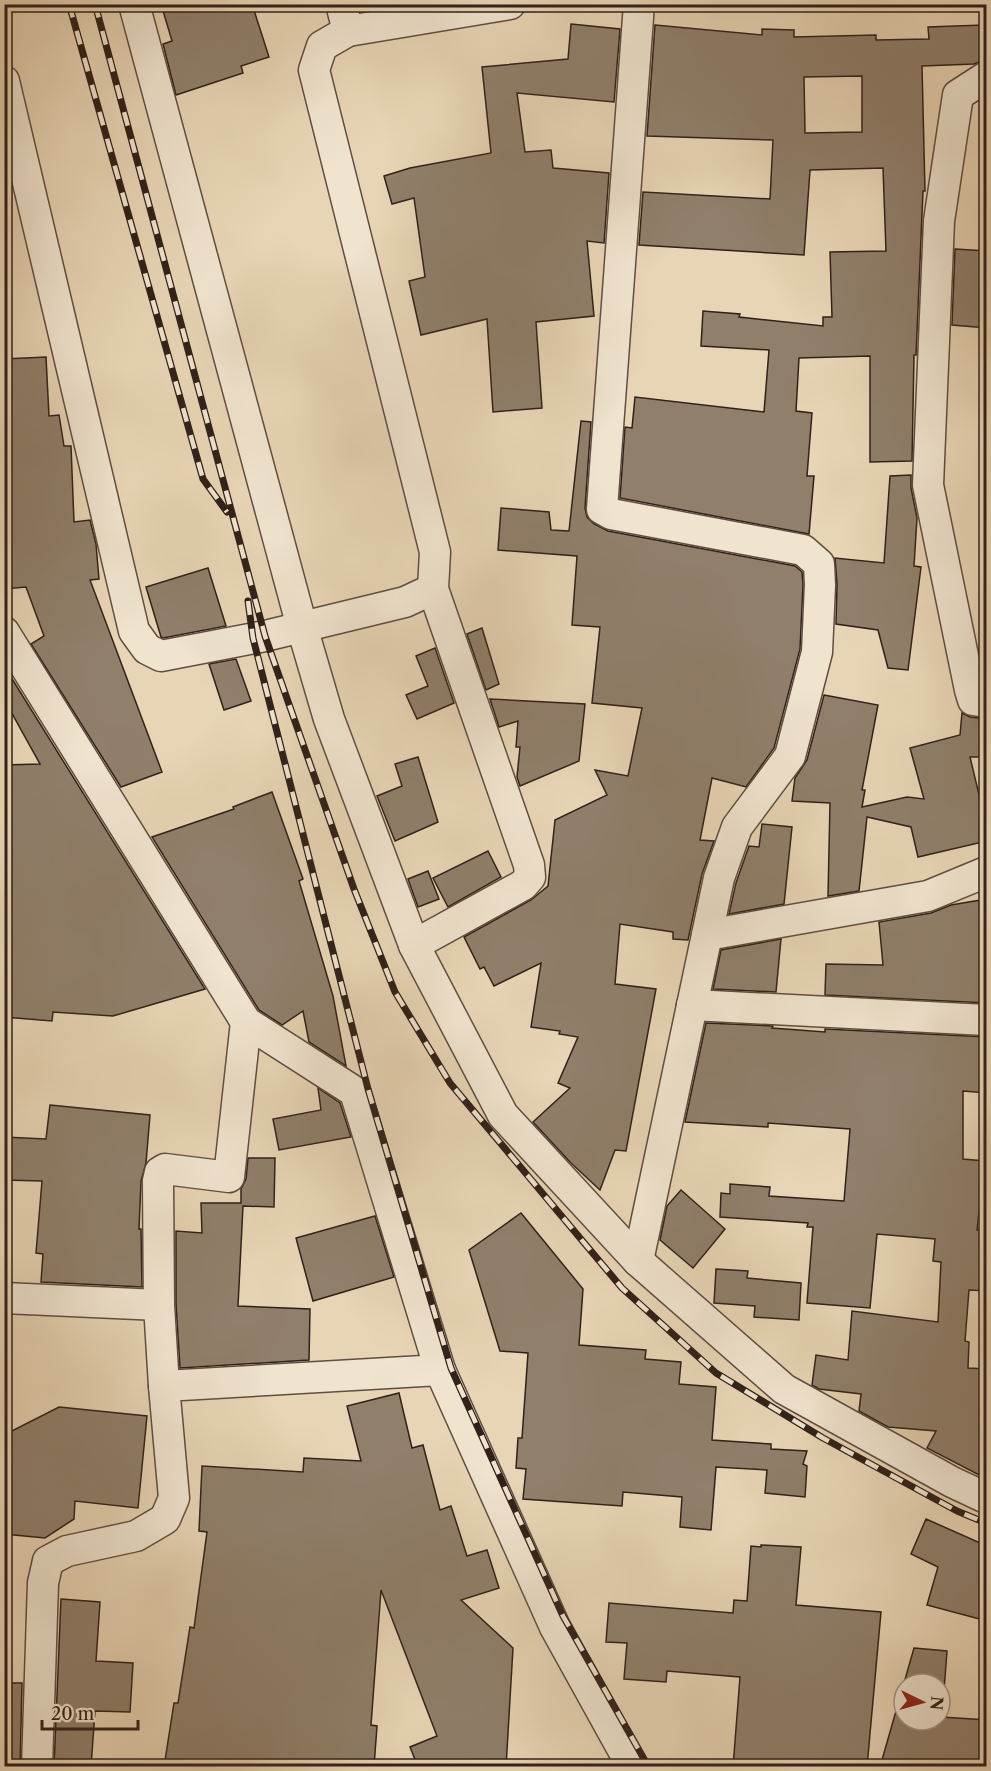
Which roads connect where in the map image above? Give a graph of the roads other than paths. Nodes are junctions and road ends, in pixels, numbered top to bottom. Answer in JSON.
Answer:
{"nodes":[{"id":1,"x":134,"y":4,"type":"edge"},
{"id":2,"x":510,"y":4,"type":"edge"},
{"id":3,"x":639,"y":4,"type":"edge"},
{"id":4,"x":345,"y":18,"type":"edge"},
{"id":5,"x":987,"y":77,"type":"edge"},
{"id":6,"x":4,"y":81,"type":"edge"},
{"id":7,"x":433,"y":589,"type":"junction"},
{"id":8,"x":302,"y":627,"type":"junction"},
{"id":9,"x":4,"y":632,"type":"edge"},
{"id":10,"x":987,"y":702,"type":"edge"},
{"id":11,"x":987,"y":872,"type":"edge"},
{"id":12,"x":707,"y":935,"type":"junction"},
{"id":13,"x":414,"y":945,"type":"junction"},
{"id":14,"x":692,"y":1005,"type":"junction"},
{"id":15,"x":987,"y":1020,"type":"edge"},
{"id":16,"x":246,"y":1022,"type":"junction"},
{"id":17,"x":638,"y":1261,"type":"junction"},
{"id":18,"x":4,"y":1298,"type":"edge"},
{"id":19,"x":159,"y":1305,"type":"junction"},
{"id":20,"x":440,"y":1370,"type":"junction"},
{"id":21,"x":164,"y":1386,"type":"junction"},
{"id":22,"x":987,"y":1498,"type":"edge"},
{"id":23,"x":37,"y":1767,"type":"edge"},
{"id":24,"x":632,"y":1767,"type":"edge"}],
"edges":[{"from":1,"to":8,"type":"street"},
{"from":2,"to":4,"type":"street"},
{"from":3,"to":12,"type":"street"},
{"from":4,"to":7,"type":"street"},
{"from":5,"to":10,"type":"street"},
{"from":6,"to":8,"type":"street"},
{"from":7,"to":8,"type":"street"},
{"from":7,"to":13,"type":"street"},
{"from":8,"to":13,"type":"street"},
{"from":9,"to":16,"type":"street"},
{"from":11,"to":12,"type":"street"},
{"from":12,"to":14,"type":"street"},
{"from":13,"to":17,"type":"street"},
{"from":14,"to":15,"type":"street"},
{"from":14,"to":17,"type":"street"},
{"from":16,"to":19,"type":"street"},
{"from":16,"to":20,"type":"street"},
{"from":17,"to":22,"type":"street"},
{"from":18,"to":19,"type":"street"},
{"from":19,"to":21,"type":"street"},
{"from":20,"to":21,"type":"street"},
{"from":20,"to":24,"type":"street"},
{"from":21,"to":23,"type":"street"}]}
